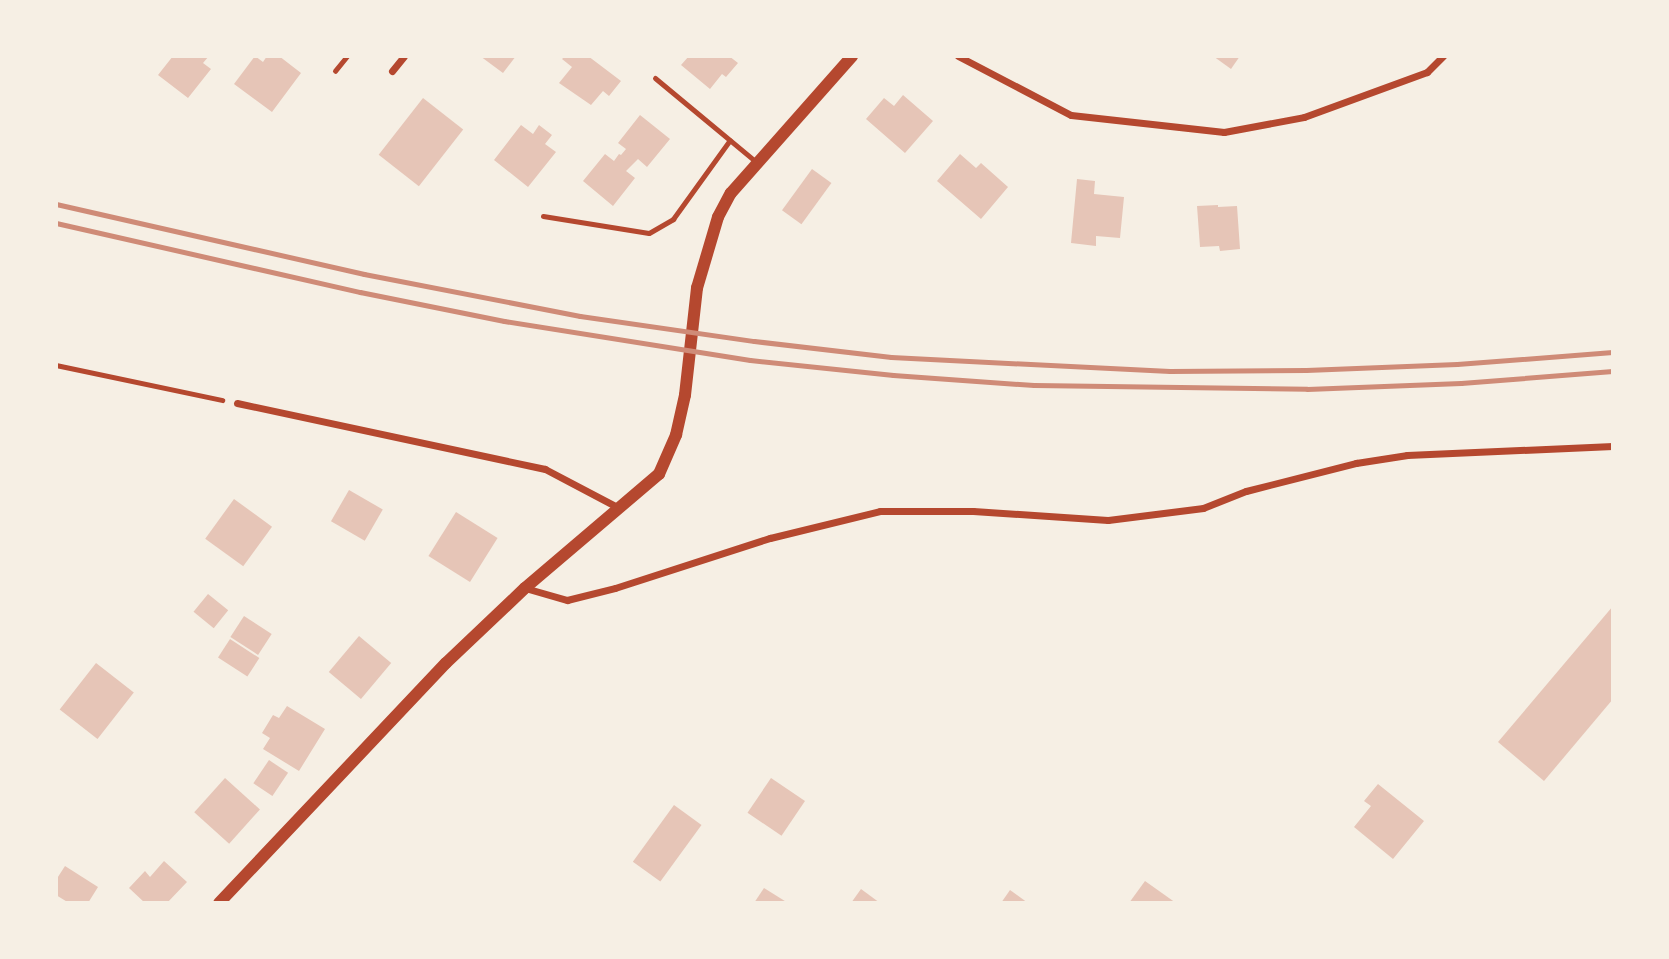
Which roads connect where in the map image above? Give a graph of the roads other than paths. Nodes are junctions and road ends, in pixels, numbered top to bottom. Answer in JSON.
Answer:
{"nodes":[{"id":1,"x":404,"y":56,"type":"edge"},
{"id":2,"x":852,"y":56,"type":"edge"},
{"id":3,"x":958,"y":56,"type":"edge"},
{"id":4,"x":1443,"y":56,"type":"edge"},
{"id":5,"x":392,"y":71,"type":"dead end"},
{"id":6,"x":655,"y":78,"type":"dead end"},
{"id":7,"x":730,"y":140,"type":"junction"},
{"id":8,"x":756,"y":162,"type":"junction"},
{"id":9,"x":543,"y":216,"type":"dead end"},
{"id":10,"x":237,"y":403,"type":"road end"},
{"id":11,"x":1613,"y":446,"type":"edge"},
{"id":12,"x":620,"y":509,"type":"junction"},
{"id":13,"x":525,"y":587,"type":"junction"},
{"id":14,"x":219,"y":903,"type":"edge"}],
"edges":[{"from":1,"to":5,"type":"street"},
{"from":2,"to":8,"type":"street"},
{"from":3,"to":4,"type":"street"},
{"from":6,"to":7,"type":"lane"},
{"from":7,"to":8,"type":"lane"},
{"from":7,"to":9,"type":"lane"},
{"from":8,"to":12,"type":"street"},
{"from":10,"to":12,"type":"street"},
{"from":11,"to":13,"type":"street"},
{"from":12,"to":13,"type":"street"},
{"from":13,"to":14,"type":"street"}]}
